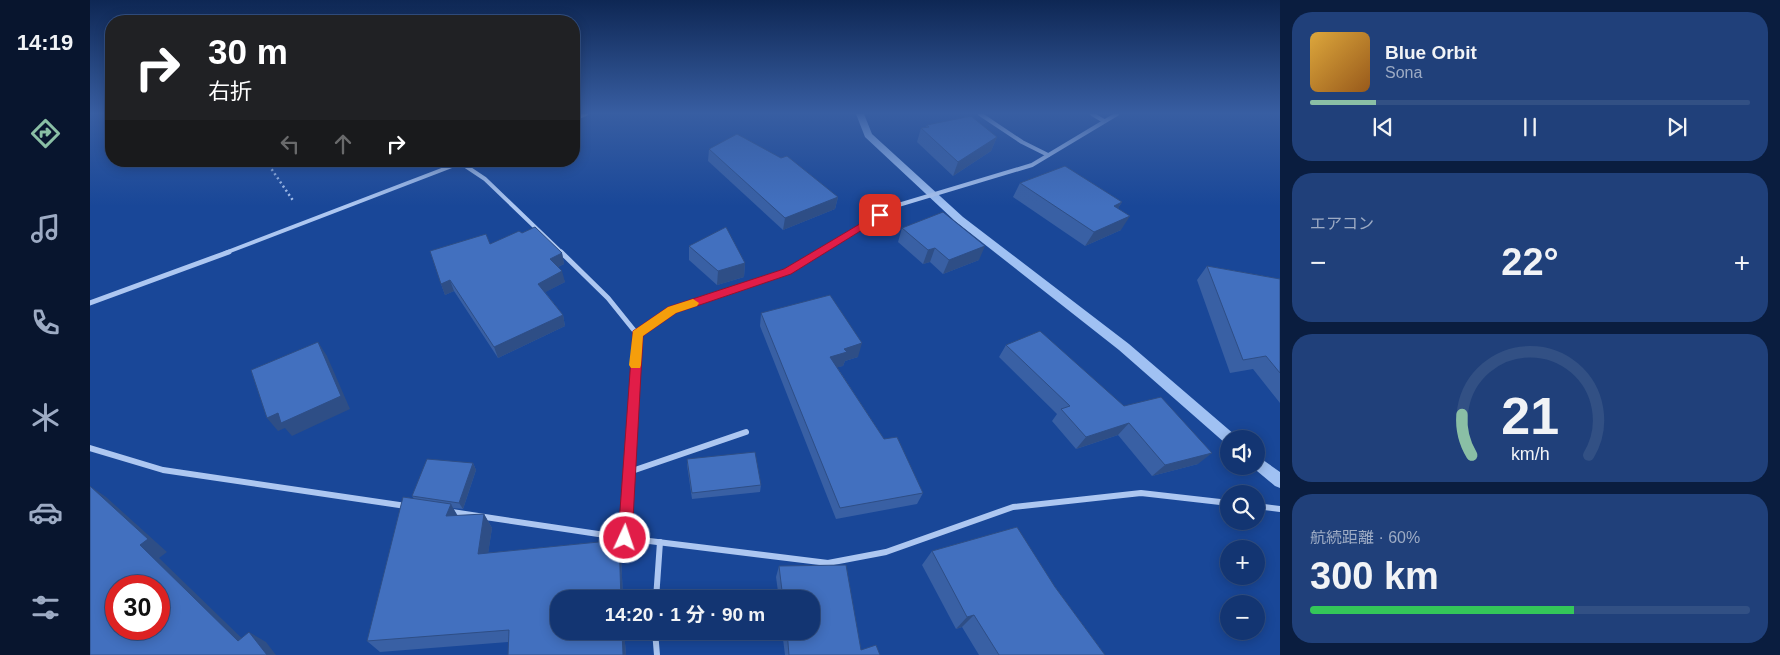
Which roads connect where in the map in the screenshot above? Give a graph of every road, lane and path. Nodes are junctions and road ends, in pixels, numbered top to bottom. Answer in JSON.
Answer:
{"nodes":[{"id":1,"x":1027,"y":145,"type":"edge"},
{"id":2,"x":1065,"y":145,"type":"edge"},
{"id":3,"x":1048,"y":155,"type":"junction"},
{"id":4,"x":270,"y":167,"type":"edge"},
{"id":5,"x":450,"y":167,"type":"edge"},
{"id":6,"x":469,"y":167,"type":"edge"},
{"id":7,"x":308,"y":223,"type":"junction"},
{"id":8,"x":90,"y":303,"type":"edge"},
{"id":9,"x":637,"y":334,"type":"junction"},
{"id":10,"x":746,"y":432,"type":"dead end"},
{"id":11,"x":90,"y":448,"type":"edge"},
{"id":12,"x":629,"y":472,"type":"junction"},
{"id":13,"x":1220,"y":502,"type":"edge"},
{"id":14,"x":418,"y":508,"type":"edge"},
{"id":15,"x":1265,"y":508,"type":"edge"},
{"id":16,"x":1279,"y":510,"type":"edge"},
{"id":17,"x":448,"y":512,"type":"edge"},
{"id":18,"x":625,"y":538,"type":"junction"},
{"id":19,"x":660,"y":542,"type":"junction"},
{"id":20,"x":657,"y":590,"type":"edge"},
{"id":21,"x":656,"y":640,"type":"edge"},
{"id":22,"x":657,"y":655,"type":"edge"}],
"edges":[{"from":1,"to":3,"type":"street"},
{"from":2,"to":3,"type":"street"},
{"from":3,"to":9,"type":"street"},
{"from":4,"to":7,"type":"path"},
{"from":5,"to":7,"type":"street"},
{"from":6,"to":9,"type":"street"},
{"from":7,"to":8,"type":"street"},
{"from":9,"to":12,"type":"street"},
{"from":10,"to":12,"type":"street"},
{"from":11,"to":14,"type":"street"},
{"from":12,"to":18,"type":"street"},
{"from":13,"to":19,"type":"street"},
{"from":15,"to":16,"type":"street"},
{"from":17,"to":18,"type":"street"},
{"from":18,"to":19,"type":"street"},
{"from":19,"to":20,"type":"street"},
{"from":21,"to":22,"type":"street"}]}
